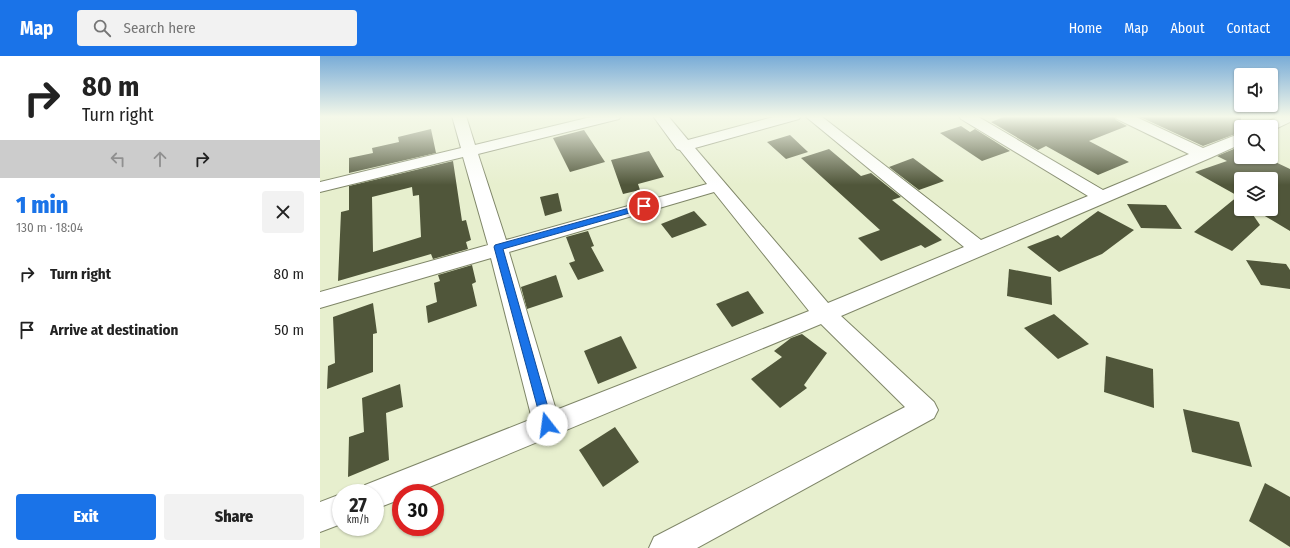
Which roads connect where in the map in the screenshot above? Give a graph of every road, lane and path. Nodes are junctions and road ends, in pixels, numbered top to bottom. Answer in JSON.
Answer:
{"nodes":[{"id":1,"x":466,"y":139,"type":"edge"},
{"id":2,"x":517,"y":139,"type":"edge"},
{"id":3,"x":678,"y":139,"type":"edge"},
{"id":4,"x":709,"y":139,"type":"edge"},
{"id":5,"x":841,"y":139,"type":"edge"},
{"id":6,"x":1005,"y":139,"type":"edge"},
{"id":7,"x":1170,"y":139,"type":"edge"},
{"id":8,"x":1234,"y":141,"type":"edge"},
{"id":9,"x":683,"y":146,"type":"junction"},
{"id":10,"x":470,"y":150,"type":"junction"},
{"id":11,"x":1204,"y":155,"type":"junction"},
{"id":12,"x":717,"y":186,"type":"junction"},
{"id":13,"x":320,"y":187,"type":"edge"},
{"id":14,"x":1103,"y":197,"type":"junction"},
{"id":15,"x":498,"y":247,"type":"junction"},
{"id":16,"x":978,"y":248,"type":"junction"},
{"id":17,"x":320,"y":300,"type":"edge"},
{"id":18,"x":824,"y":314,"type":"junction"},
{"id":19,"x":547,"y":425,"type":"junction"},
{"id":20,"x":384,"y":491,"type":"edge"},
{"id":21,"x":332,"y":512,"type":"edge"},
{"id":22,"x":320,"y":517,"type":"edge"},
{"id":23,"x":665,"y":548,"type":"edge"}],
"edges":[{"from":1,"to":10,"type":"street"},
{"from":2,"to":10,"type":"street"},
{"from":3,"to":9,"type":"street"},
{"from":4,"to":9,"type":"street"},
{"from":5,"to":16,"type":"street"},
{"from":6,"to":14,"type":"street"},
{"from":7,"to":11,"type":"street"},
{"from":8,"to":11,"type":"street"},
{"from":9,"to":12,"type":"street"},
{"from":10,"to":13,"type":"street"},
{"from":10,"to":15,"type":"street"},
{"from":11,"to":14,"type":"street"},
{"from":12,"to":15,"type":"street"},
{"from":12,"to":18,"type":"street"},
{"from":14,"to":16,"type":"street"},
{"from":15,"to":17,"type":"street"},
{"from":15,"to":19,"type":"street"},
{"from":16,"to":18,"type":"street"},
{"from":18,"to":19,"type":"street"},
{"from":18,"to":23,"type":"street"},
{"from":19,"to":20,"type":"street"},
{"from":21,"to":22,"type":"street"}]}
